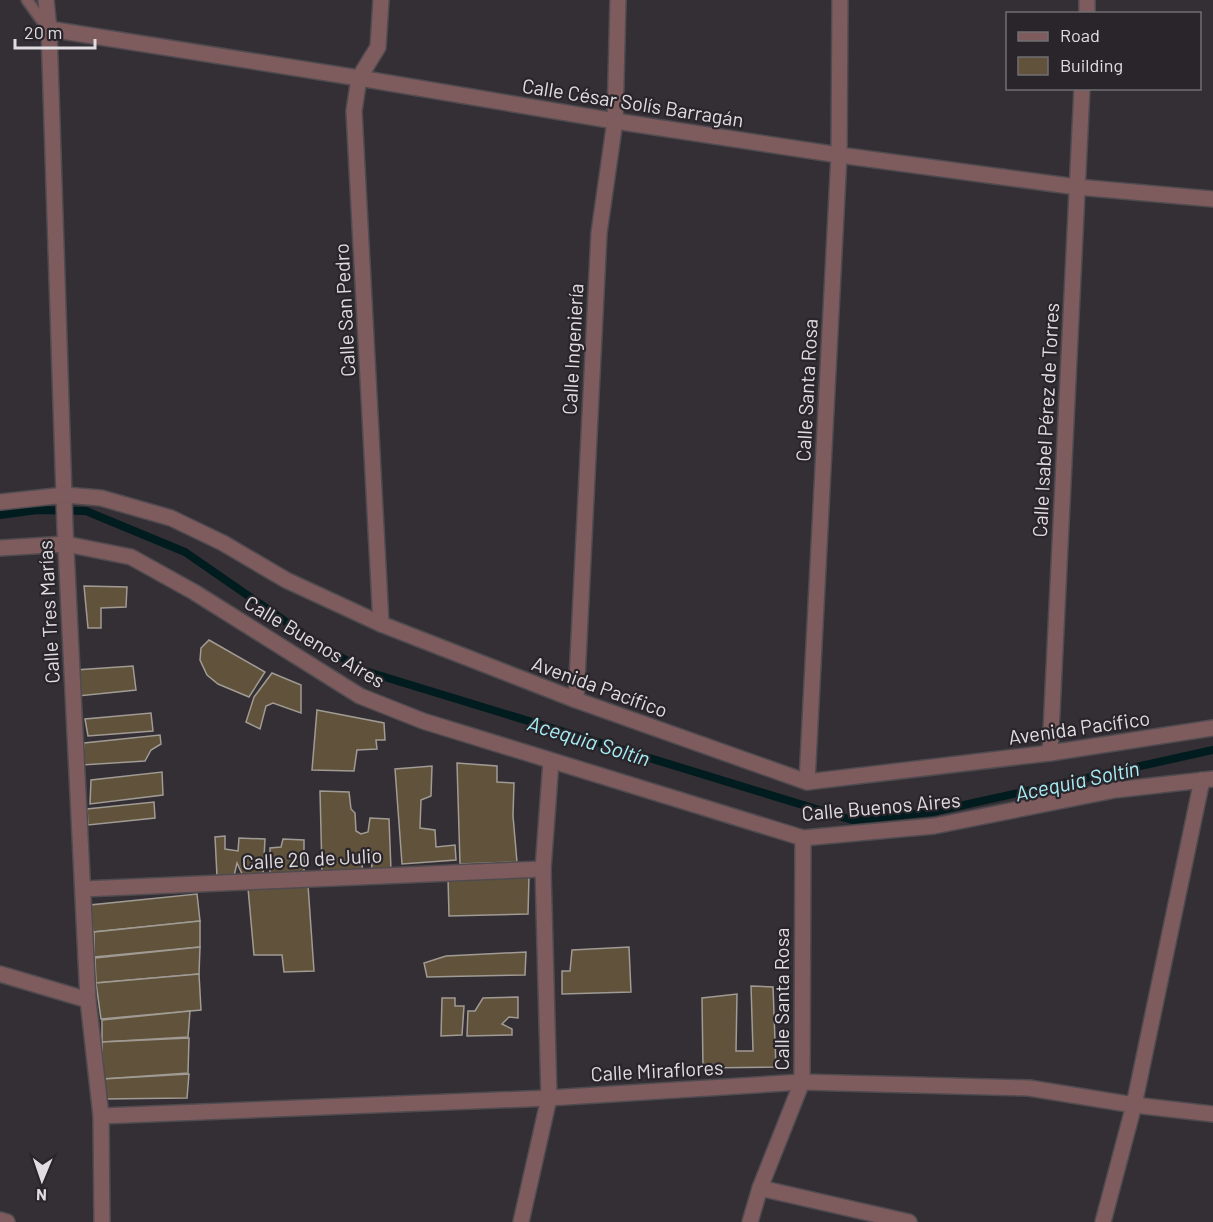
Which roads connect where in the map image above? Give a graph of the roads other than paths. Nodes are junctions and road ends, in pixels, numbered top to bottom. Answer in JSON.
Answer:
{"nodes":[{"id":1,"x":27,"y":0,"type":"edge"},
{"id":2,"x":46,"y":0,"type":"edge"},
{"id":3,"x":381,"y":0,"type":"edge"},
{"id":4,"x":618,"y":0,"type":"edge"},
{"id":5,"x":840,"y":0,"type":"edge"},
{"id":6,"x":49,"y":30,"type":"junction"},
{"id":7,"x":359,"y":78,"type":"junction"},
{"id":8,"x":1082,"y":90,"type":"edge"},
{"id":9,"x":615,"y":121,"type":"junction"},
{"id":10,"x":839,"y":155,"type":"junction"},
{"id":11,"x":1077,"y":187,"type":"junction"},
{"id":12,"x":1213,"y":199,"type":"edge"},
{"id":13,"x":65,"y":499,"type":"junction"},
{"id":14,"x":0,"y":502,"type":"edge"},
{"id":15,"x":66,"y":544,"type":"junction"},
{"id":16,"x":0,"y":548,"type":"edge"},
{"id":17,"x":381,"y":624,"type":"junction"},
{"id":18,"x":576,"y":700,"type":"junction"},
{"id":19,"x":1213,"y":728,"type":"edge"},
{"id":20,"x":1050,"y":753,"type":"junction"},
{"id":21,"x":551,"y":760,"type":"junction"},
{"id":22,"x":1207,"y":780,"type":"edge"},
{"id":23,"x":807,"y":782,"type":"junction"},
{"id":24,"x":803,"y":838,"type":"junction"},
{"id":25,"x":543,"y":869,"type":"junction"},
{"id":26,"x":83,"y":889,"type":"junction"},
{"id":27,"x":0,"y":974,"type":"edge"},
{"id":28,"x":88,"y":1000,"type":"junction"},
{"id":29,"x":802,"y":1082,"type":"junction"},
{"id":30,"x":549,"y":1098,"type":"junction"},
{"id":31,"x":1134,"y":1105,"type":"junction"},
{"id":32,"x":1213,"y":1114,"type":"edge"},
{"id":33,"x":101,"y":1116,"type":"junction"},
{"id":34,"x":760,"y":1188,"type":"junction"},
{"id":35,"x":0,"y":1220,"type":"edge"},
{"id":36,"x":7,"y":1222,"type":"edge"},
{"id":37,"x":102,"y":1222,"type":"edge"},
{"id":38,"x":521,"y":1222,"type":"edge"},
{"id":39,"x":750,"y":1222,"type":"edge"},
{"id":40,"x":909,"y":1222,"type":"edge"},
{"id":41,"x":1102,"y":1222,"type":"edge"}],
"edges":[{"from":1,"to":6,"type":"lane"},
{"from":2,"to":6,"type":"street","name":"Calle Tres Marías"},
{"from":3,"to":7,"type":"street","name":"Calle San Pedro"},
{"from":4,"to":9,"type":"street","name":"Calle Ingeniería"},
{"from":5,"to":10,"type":"street","name":"Calle Santa Rosa"},
{"from":6,"to":7,"type":"street","name":"Calle César Solís Barragán"},
{"from":6,"to":13,"type":"street","name":"Calle Tres Marías"},
{"from":7,"to":9,"type":"street","name":"Calle César Solís Barragán"},
{"from":7,"to":17,"type":"street","name":"Calle San Pedro"},
{"from":8,"to":11,"type":"street","name":"Calle Isabel Pérez de Torres"},
{"from":9,"to":10,"type":"street","name":"Calle César Solís Barragán"},
{"from":9,"to":18,"type":"street","name":"Calle Ingeniería"},
{"from":10,"to":11,"type":"street","name":"Calle César Solís Barragán"},
{"from":10,"to":23,"type":"street","name":"Calle Santa Rosa"},
{"from":11,"to":12,"type":"street","name":"Calle César Solís Barragán"},
{"from":11,"to":20,"type":"street","name":"Calle Isabel Pérez de Torres"},
{"from":13,"to":14,"type":"street","name":"Avenida Pacífico"},
{"from":13,"to":15,"type":"street","name":"Calle Tres Marías"},
{"from":13,"to":17,"type":"street","name":"Avenida Pacífico"},
{"from":15,"to":16,"type":"street","name":"Calle Buenos Aires"},
{"from":15,"to":21,"type":"street","name":"Calle Buenos Aires"},
{"from":15,"to":26,"type":"street","name":"Calle Tres Marías"},
{"from":17,"to":18,"type":"street","name":"Avenida Pacífico"},
{"from":18,"to":23,"type":"street","name":"Avenida Pacífico"},
{"from":19,"to":20,"type":"street","name":"Avenida Pacífico"},
{"from":20,"to":23,"type":"street","name":"Avenida Pacífico"},
{"from":21,"to":24,"type":"street","name":"Calle Buenos Aires"},
{"from":21,"to":25,"type":"street"},
{"from":22,"to":24,"type":"street","name":"Calle Buenos Aires"},
{"from":22,"to":31,"type":"street"},
{"from":24,"to":29,"type":"street","name":"Calle Santa Rosa"},
{"from":25,"to":26,"type":"street","name":"Calle 20 de Julio"},
{"from":25,"to":30,"type":"street"},
{"from":26,"to":28,"type":"street","name":"Calle Tres Marías"},
{"from":27,"to":28,"type":"street"},
{"from":28,"to":33,"type":"street","name":"Calle Tres Marías"},
{"from":29,"to":30,"type":"street","name":"Calle Miraflores"},
{"from":29,"to":31,"type":"street","name":"Calle Miraflores"},
{"from":29,"to":34,"type":"street","name":"Calle Santa Rosa"},
{"from":30,"to":33,"type":"street","name":"Calle Miraflores"},
{"from":30,"to":38,"type":"street"},
{"from":31,"to":32,"type":"street","name":"Calle Miraflores"},
{"from":31,"to":41,"type":"street"},
{"from":33,"to":37,"type":"street","name":"Calle Tres Marías"},
{"from":34,"to":39,"type":"street","name":"Calle Santa Rosa"},
{"from":34,"to":40,"type":"street"},
{"from":35,"to":36,"type":"street"}]}
